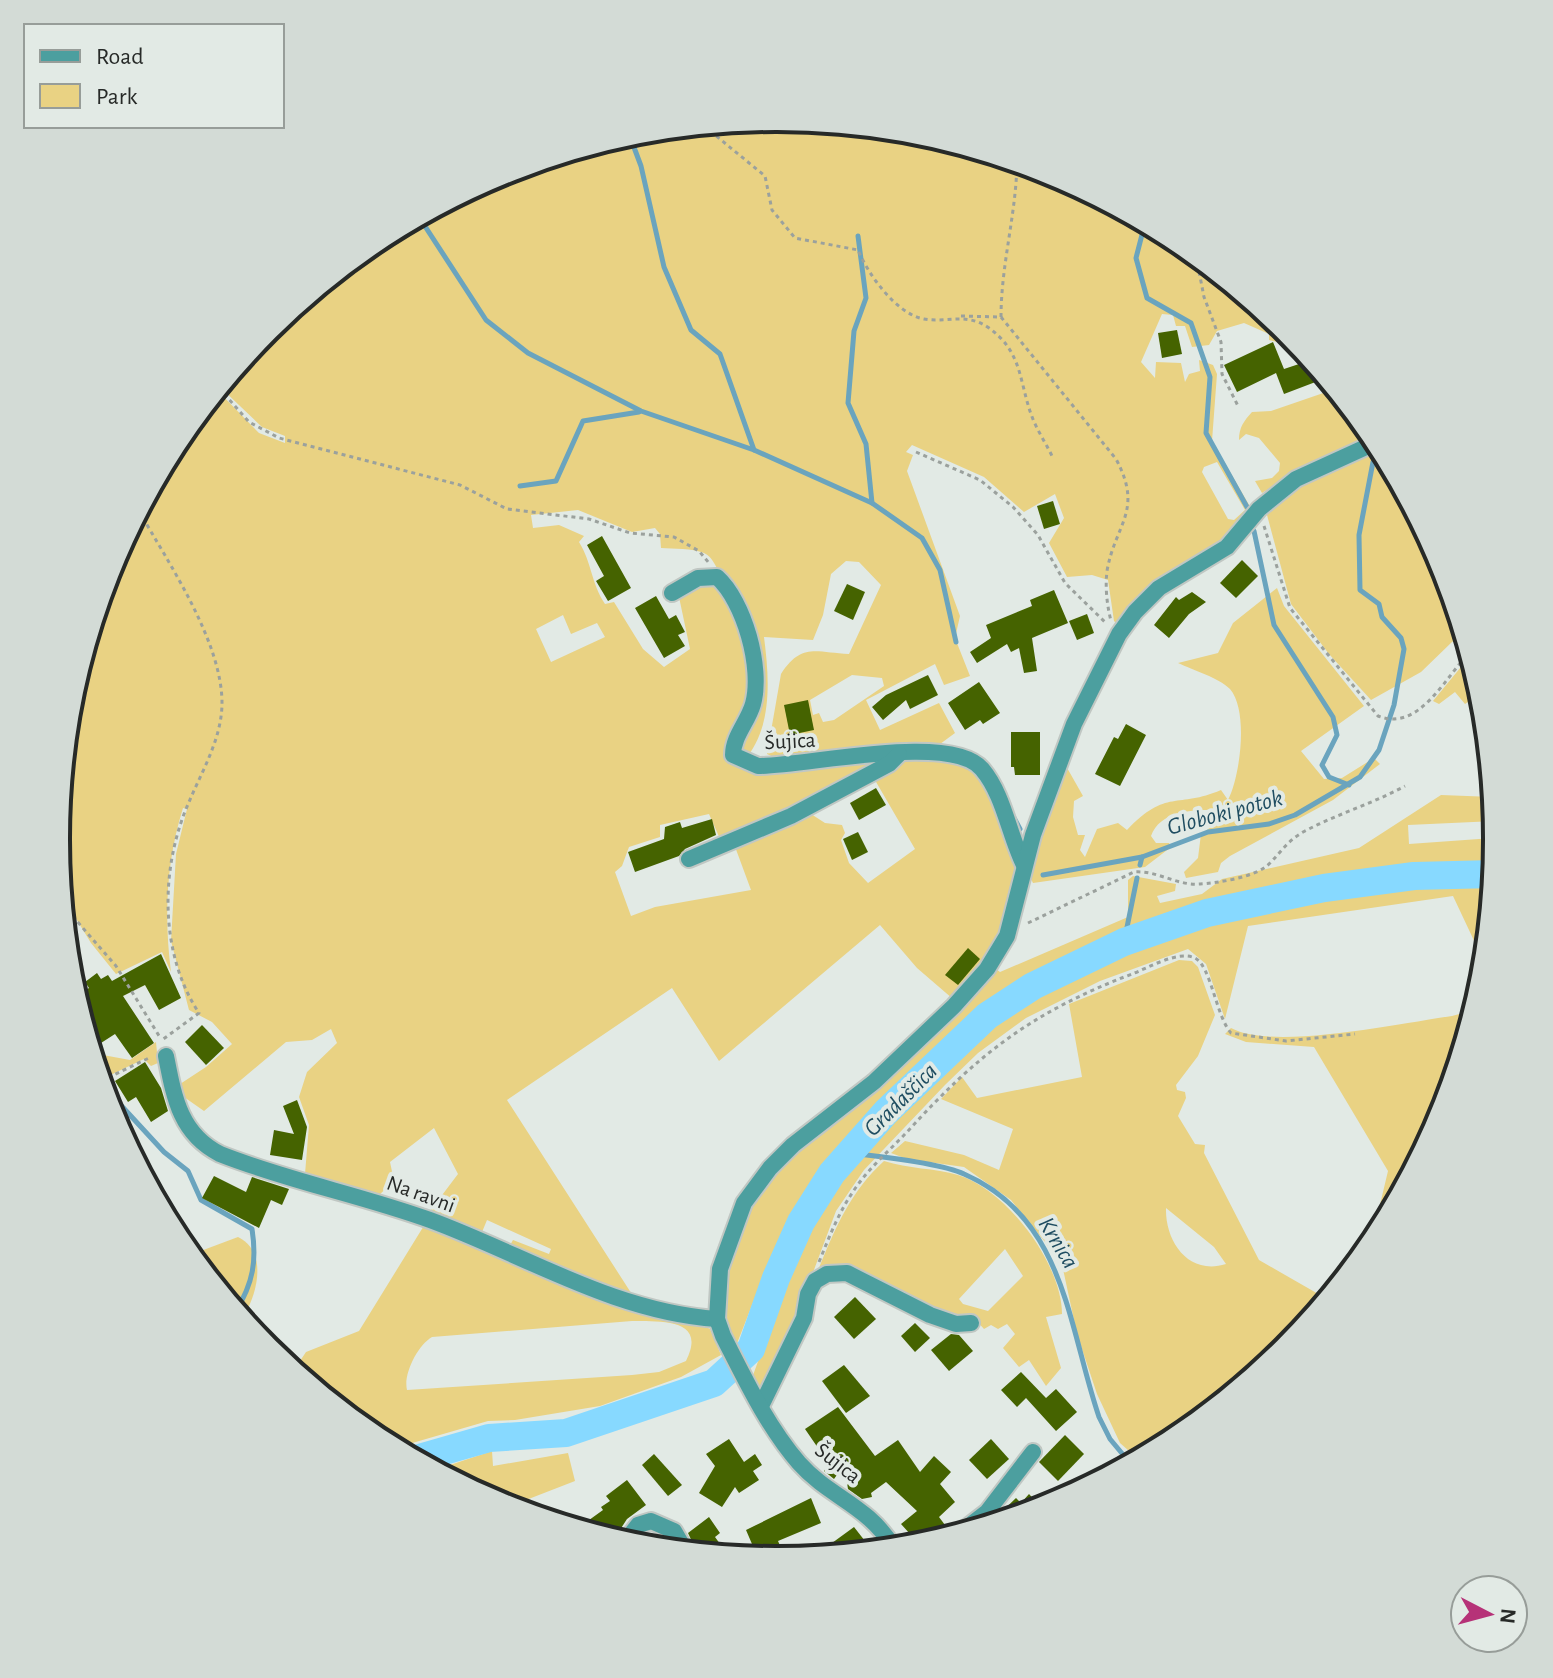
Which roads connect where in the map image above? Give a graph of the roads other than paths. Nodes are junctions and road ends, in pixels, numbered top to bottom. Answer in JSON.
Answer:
{"nodes":[{"id":1,"x":1365,"y":448,"type":"edge"},
{"id":2,"x":672,"y":593,"type":"dead end"},
{"id":3,"x":899,"y":754,"type":"junction"},
{"id":4,"x":689,"y":859,"type":"dead end"},
{"id":5,"x":1024,"y":865,"type":"junction"},
{"id":6,"x":166,"y":1056,"type":"road end"},
{"id":7,"x":717,"y":1319,"type":"junction"},
{"id":8,"x":971,"y":1323,"type":"dead end"},
{"id":9,"x":761,"y":1406,"type":"junction"},
{"id":10,"x":1033,"y":1452,"type":"dead end"},
{"id":11,"x":985,"y":1513,"type":"edge"},
{"id":12,"x":634,"y":1531,"type":"edge"},
{"id":13,"x":887,"y":1536,"type":"edge"},
{"id":14,"x":678,"y":1538,"type":"edge"}],
"edges":[{"from":1,"to":5,"type":"street"},
{"from":2,"to":3,"type":"street","name":"Šujica"},
{"from":3,"to":4,"type":"street"},
{"from":3,"to":5,"type":"street","name":"Šujica"},
{"from":5,"to":7,"type":"street"},
{"from":6,"to":7,"type":"street","name":"Na ravni"},
{"from":7,"to":9,"type":"street","name":"Šujica"},
{"from":8,"to":9,"type":"street"},
{"from":9,"to":13,"type":"street","name":"Šujica"},
{"from":10,"to":11,"type":"street"},
{"from":12,"to":14,"type":"street"}]}
